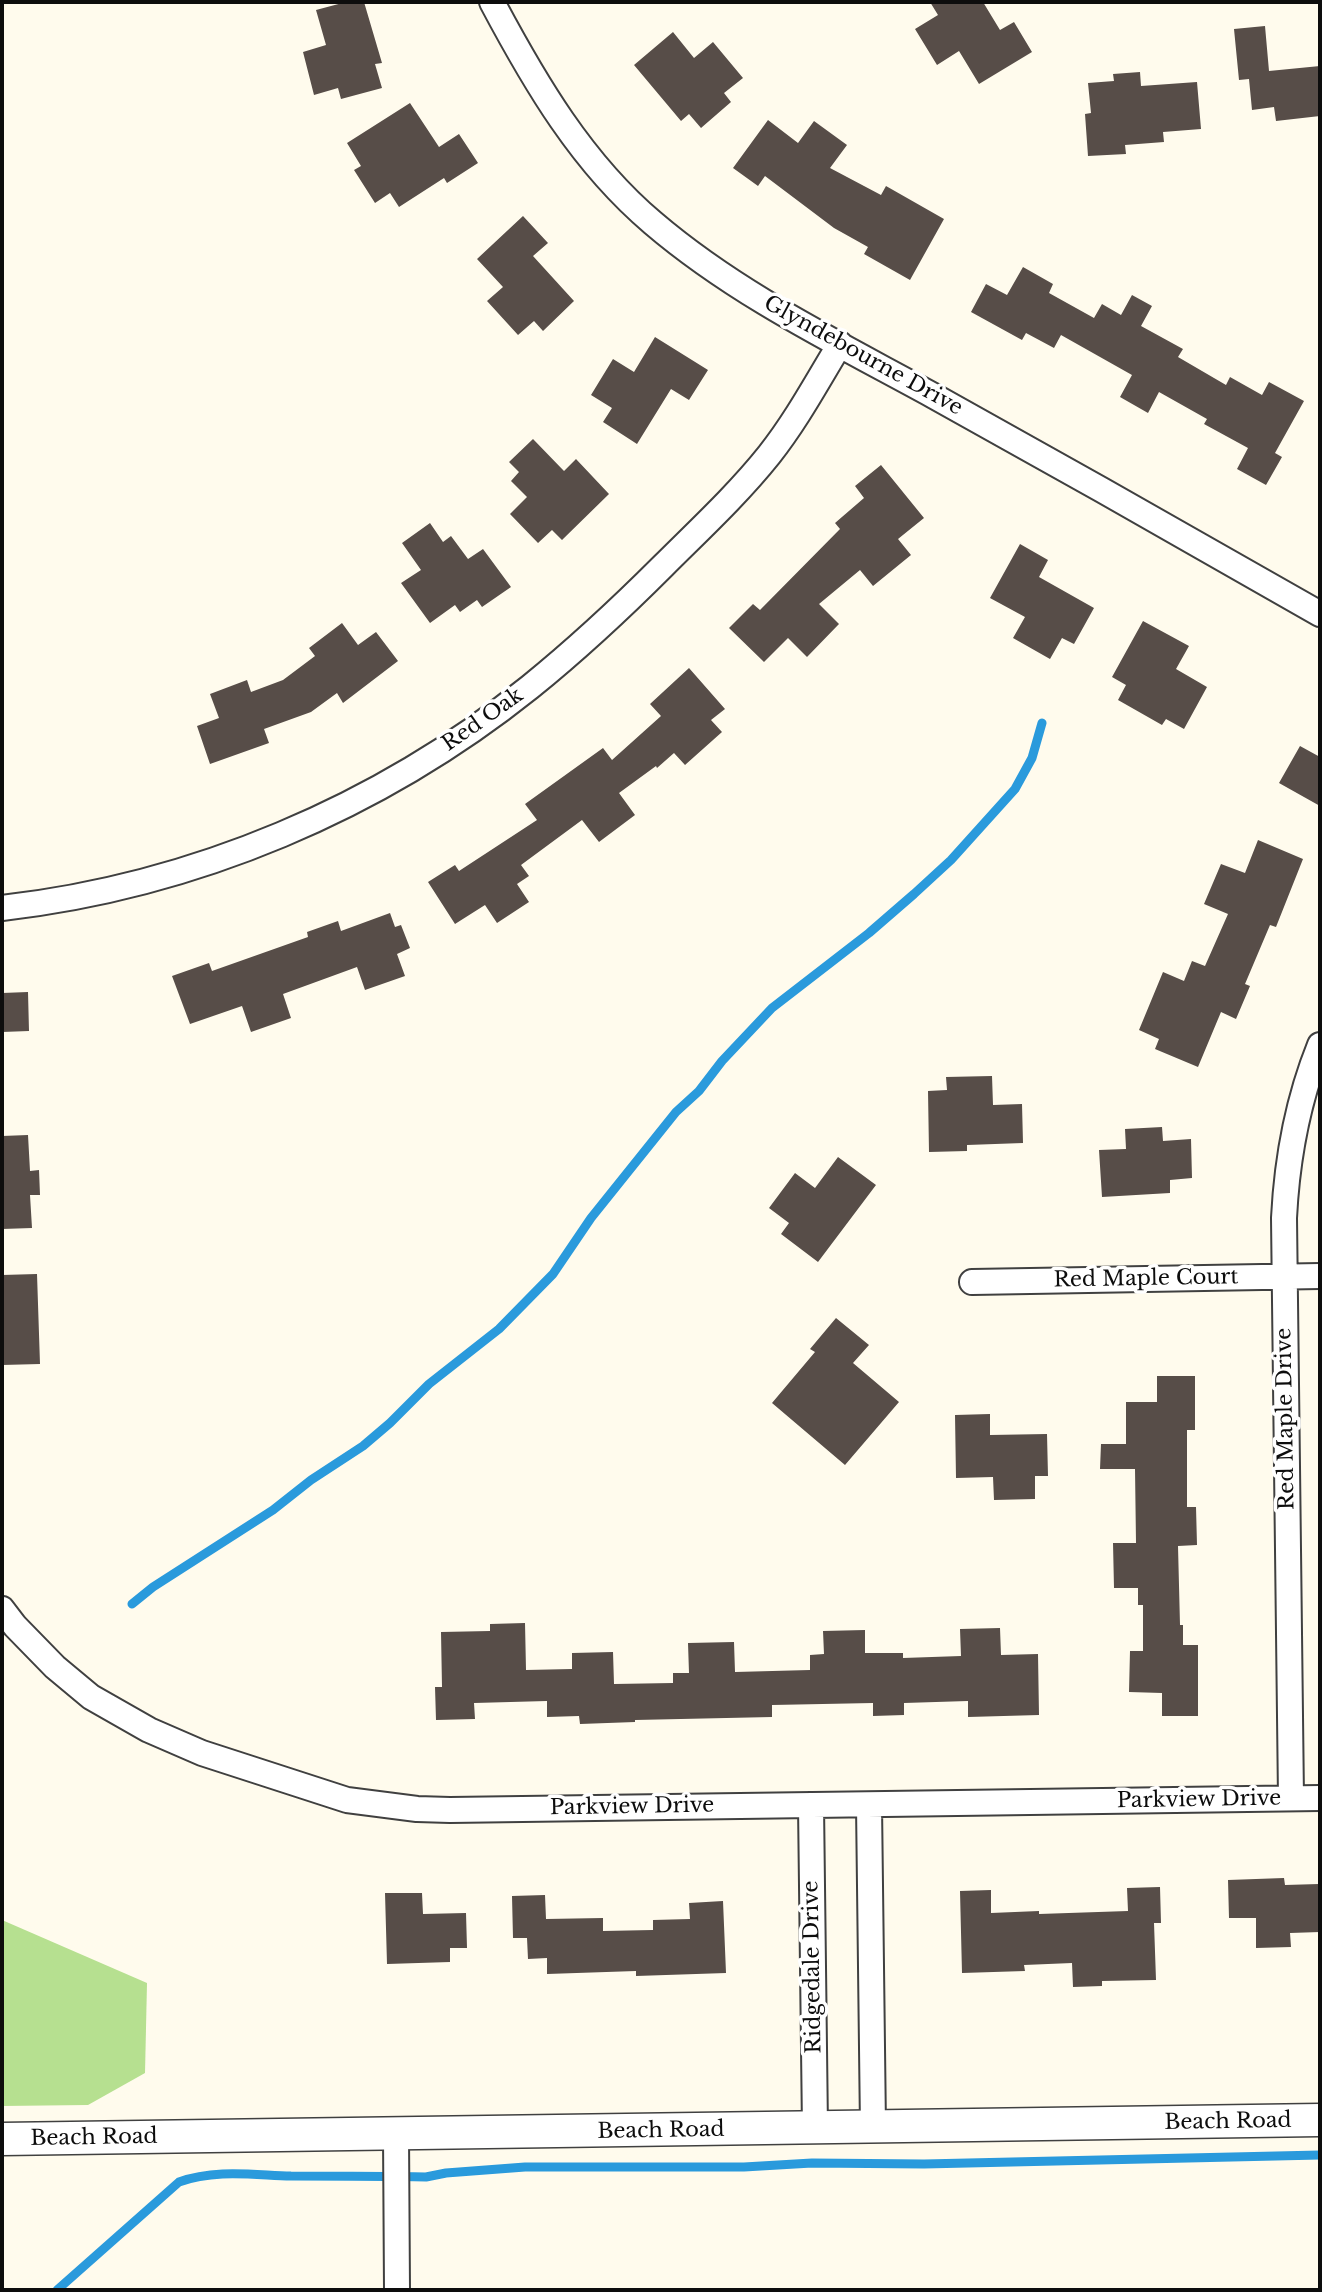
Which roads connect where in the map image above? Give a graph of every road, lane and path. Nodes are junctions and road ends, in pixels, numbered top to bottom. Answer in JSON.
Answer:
{"nodes":[{"id":1,"x":492,"y":2,"type":"edge"},
{"id":2,"x":840,"y":344,"type":"junction"},
{"id":3,"x":1320,"y":614,"type":"edge"},
{"id":4,"x":2,"y":908,"type":"edge"},
{"id":5,"x":1320,"y":1045,"type":"edge"},
{"id":6,"x":1284,"y":1276,"type":"junction"},
{"id":7,"x":1320,"y":1276,"type":"edge"},
{"id":8,"x":972,"y":1282,"type":"dead end"},
{"id":9,"x":2,"y":1609,"type":"edge"},
{"id":10,"x":1291,"y":1798,"type":"junction"},
{"id":11,"x":1320,"y":1798,"type":"edge"},
{"id":12,"x":811,"y":1805,"type":"junction"},
{"id":13,"x":869,"y":1805,"type":"junction"},
{"id":14,"x":1320,"y":2120,"type":"edge"},
{"id":15,"x":873,"y":2128,"type":"junction"},
{"id":16,"x":815,"y":2129,"type":"junction"},
{"id":17,"x":396,"y":2135,"type":"junction"},
{"id":18,"x":2,"y":2139,"type":"edge"},
{"id":19,"x":397,"y":2290,"type":"edge"}],
"edges":[{"from":1,"to":2,"type":"street","name":"Glyndebourne Drive"},
{"from":2,"to":3,"type":"street","name":"Glyndebourne Drive"},
{"from":2,"to":4,"type":"street","name":"Red Oak"},
{"from":5,"to":6,"type":"street","name":"Red Maple Drive"},
{"from":6,"to":7,"type":"street","name":"Red Maple Court"},
{"from":6,"to":8,"type":"street","name":"Red Maple Court"},
{"from":6,"to":10,"type":"street","name":"Red Maple Drive"},
{"from":9,"to":12,"type":"street","name":"Parkview Drive"},
{"from":10,"to":11,"type":"street","name":"Parkview Drive"},
{"from":10,"to":13,"type":"street","name":"Parkview Drive"},
{"from":12,"to":13,"type":"street","name":"Parkview Drive"},
{"from":12,"to":16,"type":"street","name":"Ridgedale Drive"},
{"from":13,"to":15,"type":"street"},
{"from":14,"to":15,"type":"street","name":"Beach Road"},
{"from":15,"to":16,"type":"street","name":"Beach Road"},
{"from":16,"to":17,"type":"street","name":"Beach Road"},
{"from":17,"to":18,"type":"street","name":"Beach Road"},
{"from":17,"to":19,"type":"street"}]}
